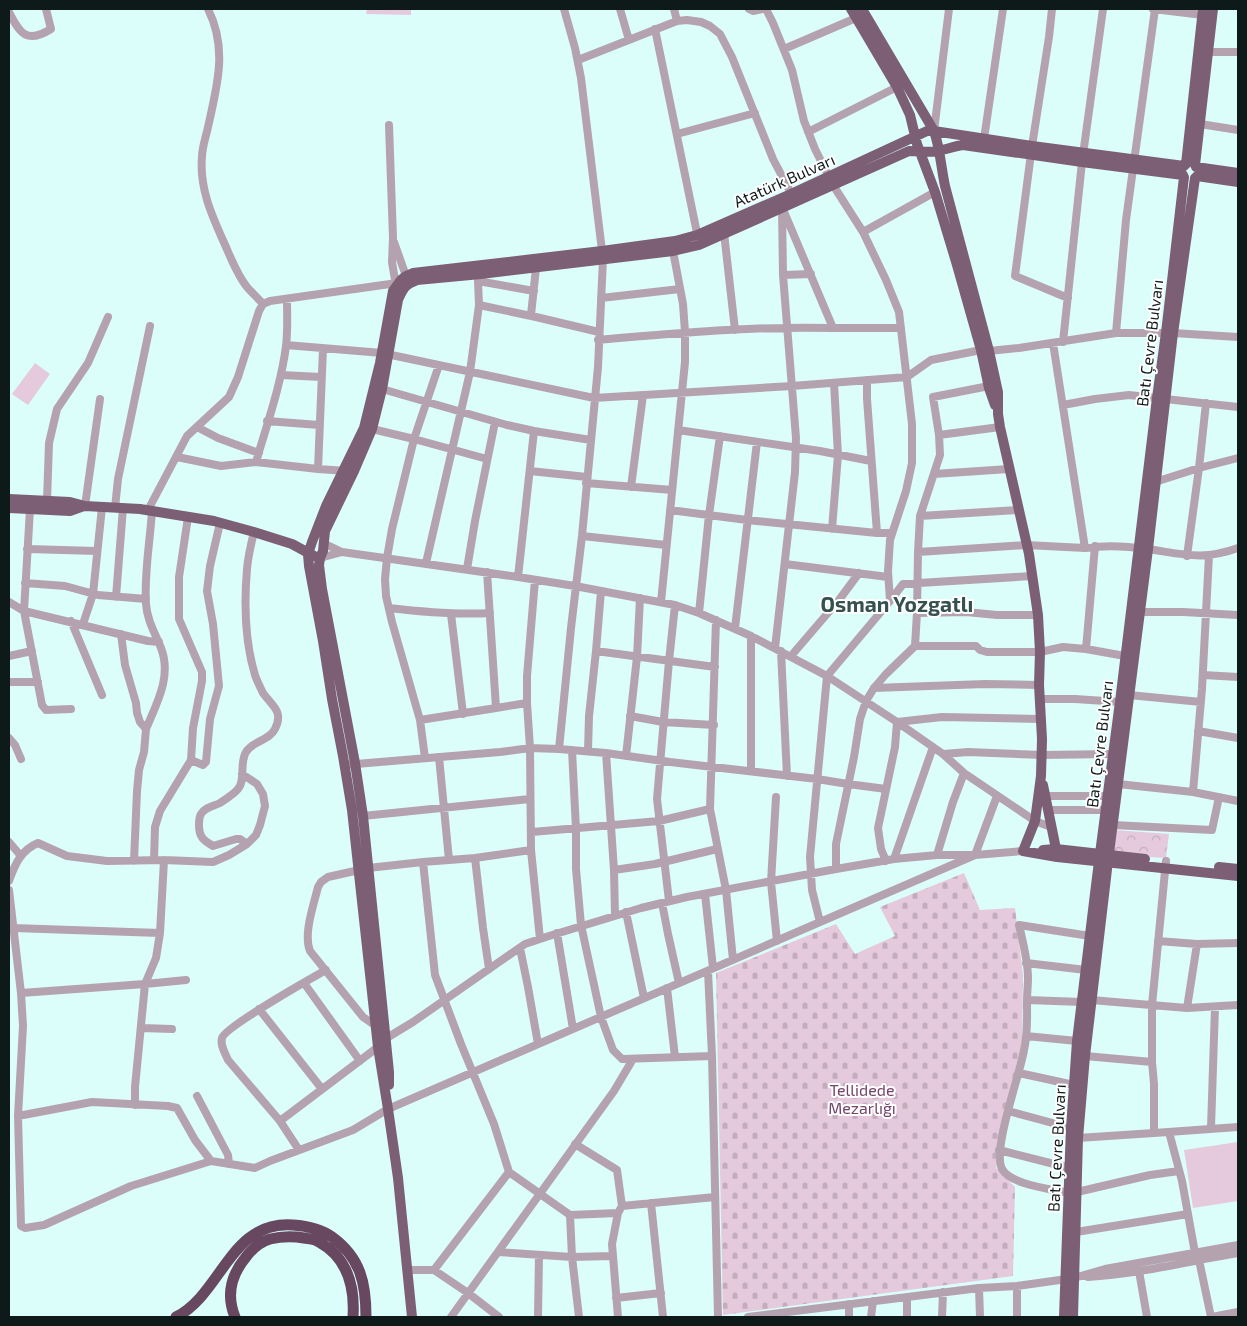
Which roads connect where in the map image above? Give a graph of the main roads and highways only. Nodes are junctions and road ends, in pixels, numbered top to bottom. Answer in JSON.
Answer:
{"nodes":[{"id":1,"x":1213,"y":9,"type":"edge"},
{"id":2,"x":857,"y":12,"type":"edge"},
{"id":3,"x":1203,"y":12,"type":"edge"},
{"id":4,"x":934,"y":131,"type":"junction"},
{"id":5,"x":915,"y":136,"type":"junction"},
{"id":6,"x":1032,"y":150,"type":"junction"},
{"id":7,"x":939,"y":151,"type":"junction"},
{"id":8,"x":920,"y":152,"type":"junction"},
{"id":9,"x":1190,"y":171,"type":"junction"},
{"id":10,"x":1238,"y":173,"type":"edge"},
{"id":11,"x":831,"y":181,"type":"junction"},
{"id":12,"x":1238,"y":182,"type":"edge"},
{"id":13,"x":793,"y":198,"type":"junction"},
{"id":14,"x":698,"y":240,"type":"junction"},
{"id":15,"x":603,"y":255,"type":"junction"},
{"id":16,"x":400,"y":287,"type":"junction"},
{"id":17,"x":985,"y":351,"type":"junction"},
{"id":18,"x":385,"y":354,"type":"junction"},
{"id":19,"x":1161,"y":398,"type":"junction"},
{"id":20,"x":998,"y":414,"type":"junction"},
{"id":21,"x":368,"y":428,"type":"junction"},
{"id":22,"x":349,"y":471,"type":"junction"},
{"id":23,"x":9,"y":499,"type":"edge"},
{"id":24,"x":85,"y":506,"type":"junction"},
{"id":25,"x":9,"y":508,"type":"edge"},
{"id":26,"x":312,"y":542,"type":"junction"},
{"id":27,"x":323,"y":543,"type":"junction"},
{"id":28,"x":292,"y":544,"type":"junction"},
{"id":29,"x":1144,"y":548,"type":"junction"},
{"id":30,"x":308,"y":554,"type":"junction"},
{"id":31,"x":320,"y":558,"type":"junction"},
{"id":32,"x":1130,"y":655,"type":"junction"},
{"id":33,"x":350,"y":764,"type":"junction"},
{"id":34,"x":1041,"y":776,"type":"junction"},
{"id":35,"x":1057,"y":853,"type":"junction"},
{"id":36,"x":1104,"y":857,"type":"junction"},
{"id":37,"x":1165,"y":865,"type":"junction"},
{"id":38,"x":1238,"y":869,"type":"edge"},
{"id":39,"x":363,"y":870,"type":"junction"},
{"id":40,"x":1238,"y":876,"type":"edge"},
{"id":41,"x":1087,"y":1001,"type":"junction"},
{"id":42,"x":388,"y":1108,"type":"junction"},
{"id":43,"x":1073,"y":1192,"type":"junction"},
{"id":44,"x":1070,"y":1279,"type":"junction"},
{"id":45,"x":176,"y":1317,"type":"edge"},
{"id":46,"x":235,"y":1317,"type":"edge"},
{"id":47,"x":353,"y":1317,"type":"edge"},
{"id":48,"x":366,"y":1317,"type":"edge"},
{"id":49,"x":412,"y":1317,"type":"edge"},
{"id":50,"x":1064,"y":1317,"type":"edge"},
{"id":51,"x":1073,"y":1317,"type":"edge"}],
"edges":[{"from":1,"to":9,"type":"main road"},
{"from":2,"to":4,"type":"main road"},
{"from":2,"to":5,"type":"main road"},
{"from":3,"to":9,"type":"main road"},
{"from":4,"to":5,"type":"main road","name":"Atatürk Bulvarı"},
{"from":4,"to":6,"type":"main road","name":"Atatürk Bulvarı"},
{"from":4,"to":7,"type":"main road"},
{"from":5,"to":8,"type":"main road"},
{"from":5,"to":11,"type":"main road","name":"Atatürk Bulvarı"},
{"from":6,"to":7,"type":"main road","name":"Atatürk Bulvarı"},
{"from":6,"to":9,"type":"main road","name":"Atatürk Bulvarı"},
{"from":7,"to":8,"type":"main road","name":"Atatürk Bulvarı"},
{"from":7,"to":17,"type":"main road"},
{"from":8,"to":11,"type":"main road","name":"Atatürk Bulvarı"},
{"from":8,"to":17,"type":"main road"},
{"from":9,"to":10,"type":"main road","name":"Atatürk Bulvarı"},
{"from":9,"to":12,"type":"main road","name":"Atatürk Bulvarı"},
{"from":9,"to":19,"type":"main road","name":"Batı Çevre Bulvarı"},
{"from":11,"to":13,"type":"main road","name":"Atatürk Bulvarı"},
{"from":13,"to":14,"type":"main road","name":"Atatürk Bulvarı"},
{"from":13,"to":14,"type":"main road","name":"Atatürk Bulvarı"},
{"from":14,"to":15,"type":"main road","name":"Atatürk Bulvarı"},
{"from":14,"to":15,"type":"main road","name":"Atatürk Bulvarı"},
{"from":15,"to":16,"type":"main road","name":"Atatürk Bulvarı"},
{"from":15,"to":16,"type":"main road","name":"Atatürk Bulvarı"},
{"from":16,"to":18,"type":"main road"},
{"from":17,"to":20,"type":"main road"},
{"from":17,"to":20,"type":"main road"},
{"from":18,"to":21,"type":"main road"},
{"from":18,"to":21,"type":"main road"},
{"from":19,"to":29,"type":"main road","name":"Batı Çevre Bulvarı"},
{"from":19,"to":29,"type":"main road","name":"Batı Çevre Bulvarı"},
{"from":20,"to":34,"type":"main road"},
{"from":21,"to":22,"type":"main road"},
{"from":22,"to":26,"type":"main road"},
{"from":22,"to":27,"type":"main road"},
{"from":23,"to":24,"type":"main road"},
{"from":24,"to":25,"type":"main road"},
{"from":24,"to":28,"type":"main road"},
{"from":26,"to":27,"type":"main road"},
{"from":26,"to":28,"type":"main road"},
{"from":26,"to":30,"type":"main road"},
{"from":27,"to":31,"type":"main road"},
{"from":28,"to":30,"type":"main road"},
{"from":29,"to":32,"type":"main road","name":"Batı Çevre Bulvarı"},
{"from":30,"to":31,"type":"main road"},
{"from":30,"to":33,"type":"main road"},
{"from":31,"to":33,"type":"main road"},
{"from":32,"to":36,"type":"main road","name":"Batı Çevre Bulvarı"},
{"from":32,"to":36,"type":"main road","name":"Batı Çevre Bulvarı"},
{"from":33,"to":39,"type":"main road"},
{"from":33,"to":39,"type":"main road"},
{"from":34,"to":35,"type":"main road"},
{"from":34,"to":35,"type":"main road"},
{"from":35,"to":36,"type":"main road"},
{"from":36,"to":37,"type":"main road"},
{"from":36,"to":41,"type":"main road","name":"Batı Çevre Bulvarı"},
{"from":36,"to":41,"type":"main road","name":"Batı Çevre Bulvarı"},
{"from":37,"to":38,"type":"main road"},
{"from":37,"to":40,"type":"main road"},
{"from":39,"to":42,"type":"main road"},
{"from":39,"to":42,"type":"main road"},
{"from":41,"to":43,"type":"main road","name":"Batı Çevre Bulvarı"},
{"from":41,"to":43,"type":"main road","name":"Batı Çevre Bulvarı"},
{"from":42,"to":49,"type":"main road"},
{"from":43,"to":44,"type":"main road","name":"Batı Çevre Bulvarı"},
{"from":43,"to":44,"type":"main road","name":"Batı Çevre Bulvarı"},
{"from":44,"to":50,"type":"main road","name":"Batı Çevre Bulvarı"},
{"from":44,"to":51,"type":"main road","name":"Batı Çevre Bulvarı"},
{"from":45,"to":48,"type":"highway"},
{"from":46,"to":47,"type":"highway"}]}
